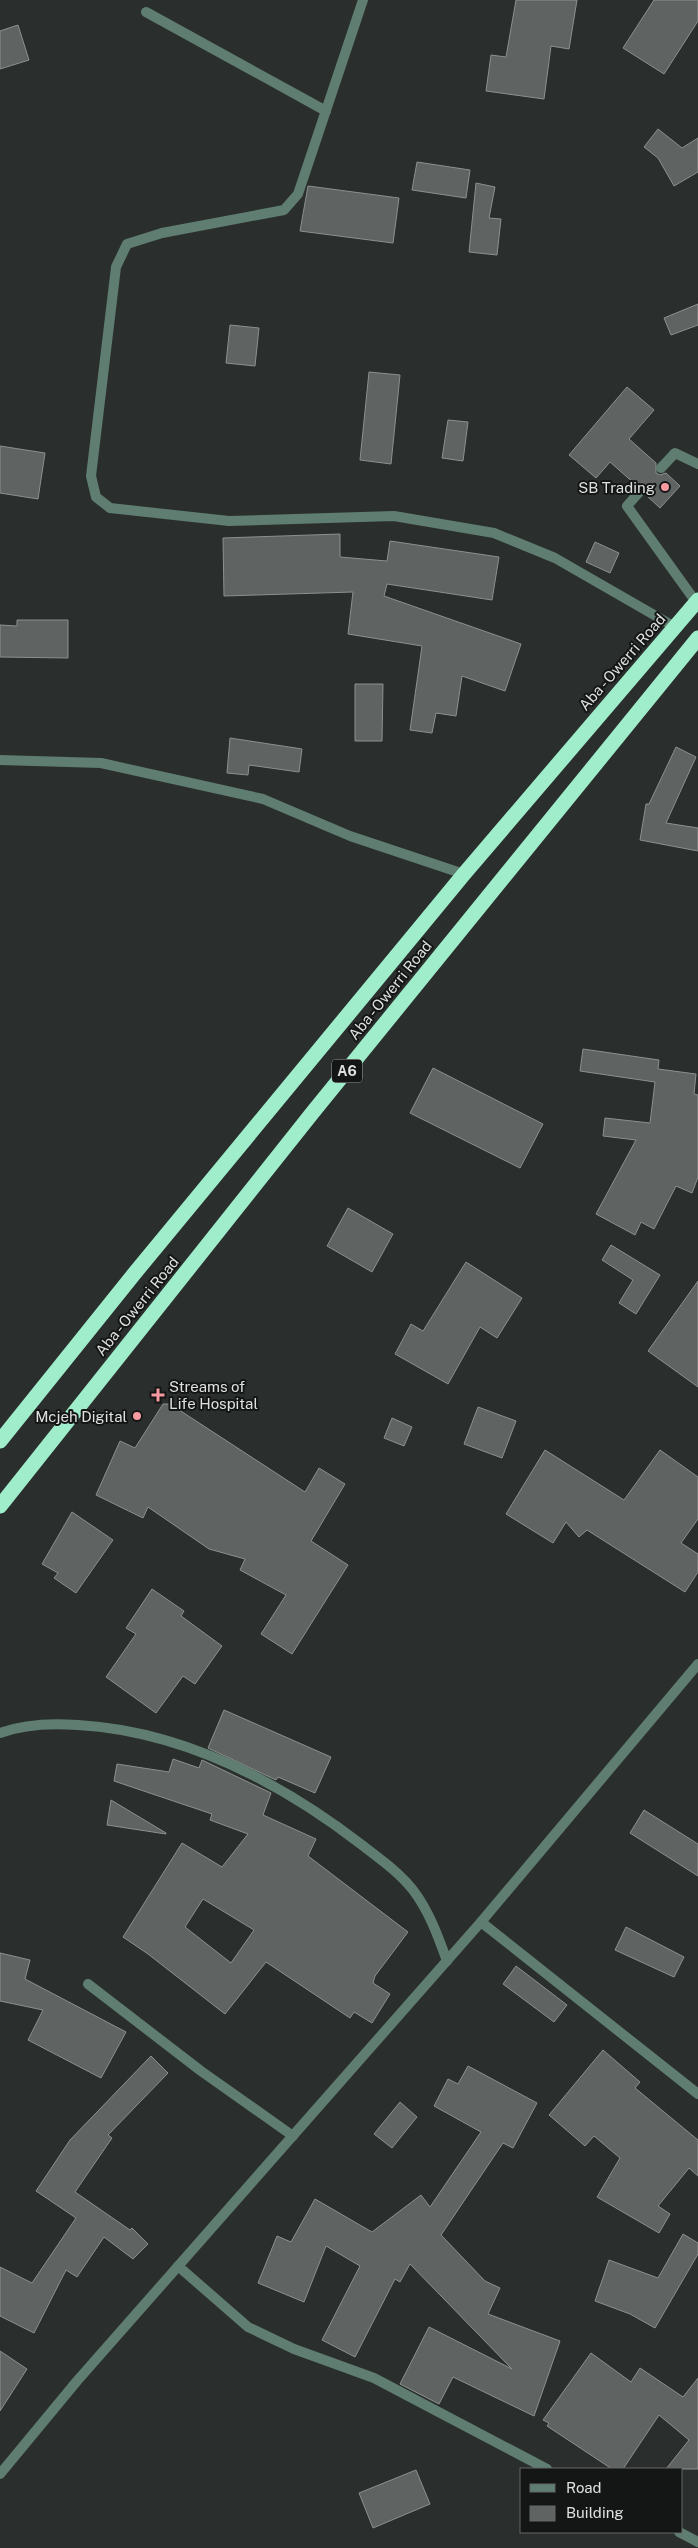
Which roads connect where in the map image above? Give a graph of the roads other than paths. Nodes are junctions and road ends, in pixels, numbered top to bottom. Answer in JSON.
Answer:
{"nodes":[{"id":1,"x":363,"y":0,"type":"edge"},
{"id":2,"x":146,"y":12,"type":"dead end"},
{"id":3,"x":326,"y":111,"type":"junction"},
{"id":4,"x":698,"y":464,"type":"edge"},
{"id":5,"x":661,"y":468,"type":"dead end"},
{"id":6,"x":641,"y":490,"type":"dead end"},
{"id":7,"x":697,"y":601,"type":"edge"},
{"id":8,"x":675,"y":627,"type":"junction"},
{"id":9,"x":698,"y":638,"type":"edge"},
{"id":10,"x":0,"y":760,"type":"edge"},
{"id":11,"x":464,"y":874,"type":"junction"},
{"id":12,"x":0,"y":1441,"type":"edge"},
{"id":13,"x":0,"y":1506,"type":"edge"},
{"id":14,"x":698,"y":1664,"type":"edge"},
{"id":15,"x":0,"y":1733,"type":"edge"},
{"id":16,"x":481,"y":1922,"type":"junction"},
{"id":17,"x":447,"y":1961,"type":"junction"},
{"id":18,"x":88,"y":1984,"type":"dead end"},
{"id":19,"x":698,"y":2094,"type":"edge"},
{"id":20,"x":293,"y":2136,"type":"junction"},
{"id":21,"x":178,"y":2266,"type":"junction"},
{"id":22,"x":546,"y":2468,"type":"edge"},
{"id":23,"x":0,"y":2474,"type":"edge"},
{"id":24,"x":681,"y":2533,"type":"edge"},
{"id":25,"x":698,"y":2542,"type":"edge"}],
"edges":[{"from":1,"to":3,"type":"street"},
{"from":2,"to":3,"type":"street"},
{"from":3,"to":8,"type":"street"},
{"from":4,"to":5,"type":"street"},
{"from":6,"to":7,"type":"street"},
{"from":7,"to":8,"type":"highway","name":"Aba - Owerri Road","number":"A6"},
{"from":8,"to":11,"type":"highway","name":"Aba - Owerri Road","number":"A6"},
{"from":9,"to":13,"type":"highway","name":"Aba - Owerri Road","number":"A6"},
{"from":10,"to":11,"type":"street"},
{"from":11,"to":12,"type":"highway","name":"Aba - Owerri Road","number":"A6"},
{"from":14,"to":16,"type":"street"},
{"from":15,"to":17,"type":"street"},
{"from":16,"to":17,"type":"street"},
{"from":16,"to":19,"type":"street"},
{"from":17,"to":20,"type":"street"},
{"from":18,"to":20,"type":"street"},
{"from":20,"to":21,"type":"street"},
{"from":21,"to":22,"type":"street"},
{"from":21,"to":23,"type":"street"},
{"from":24,"to":25,"type":"street"}]}
